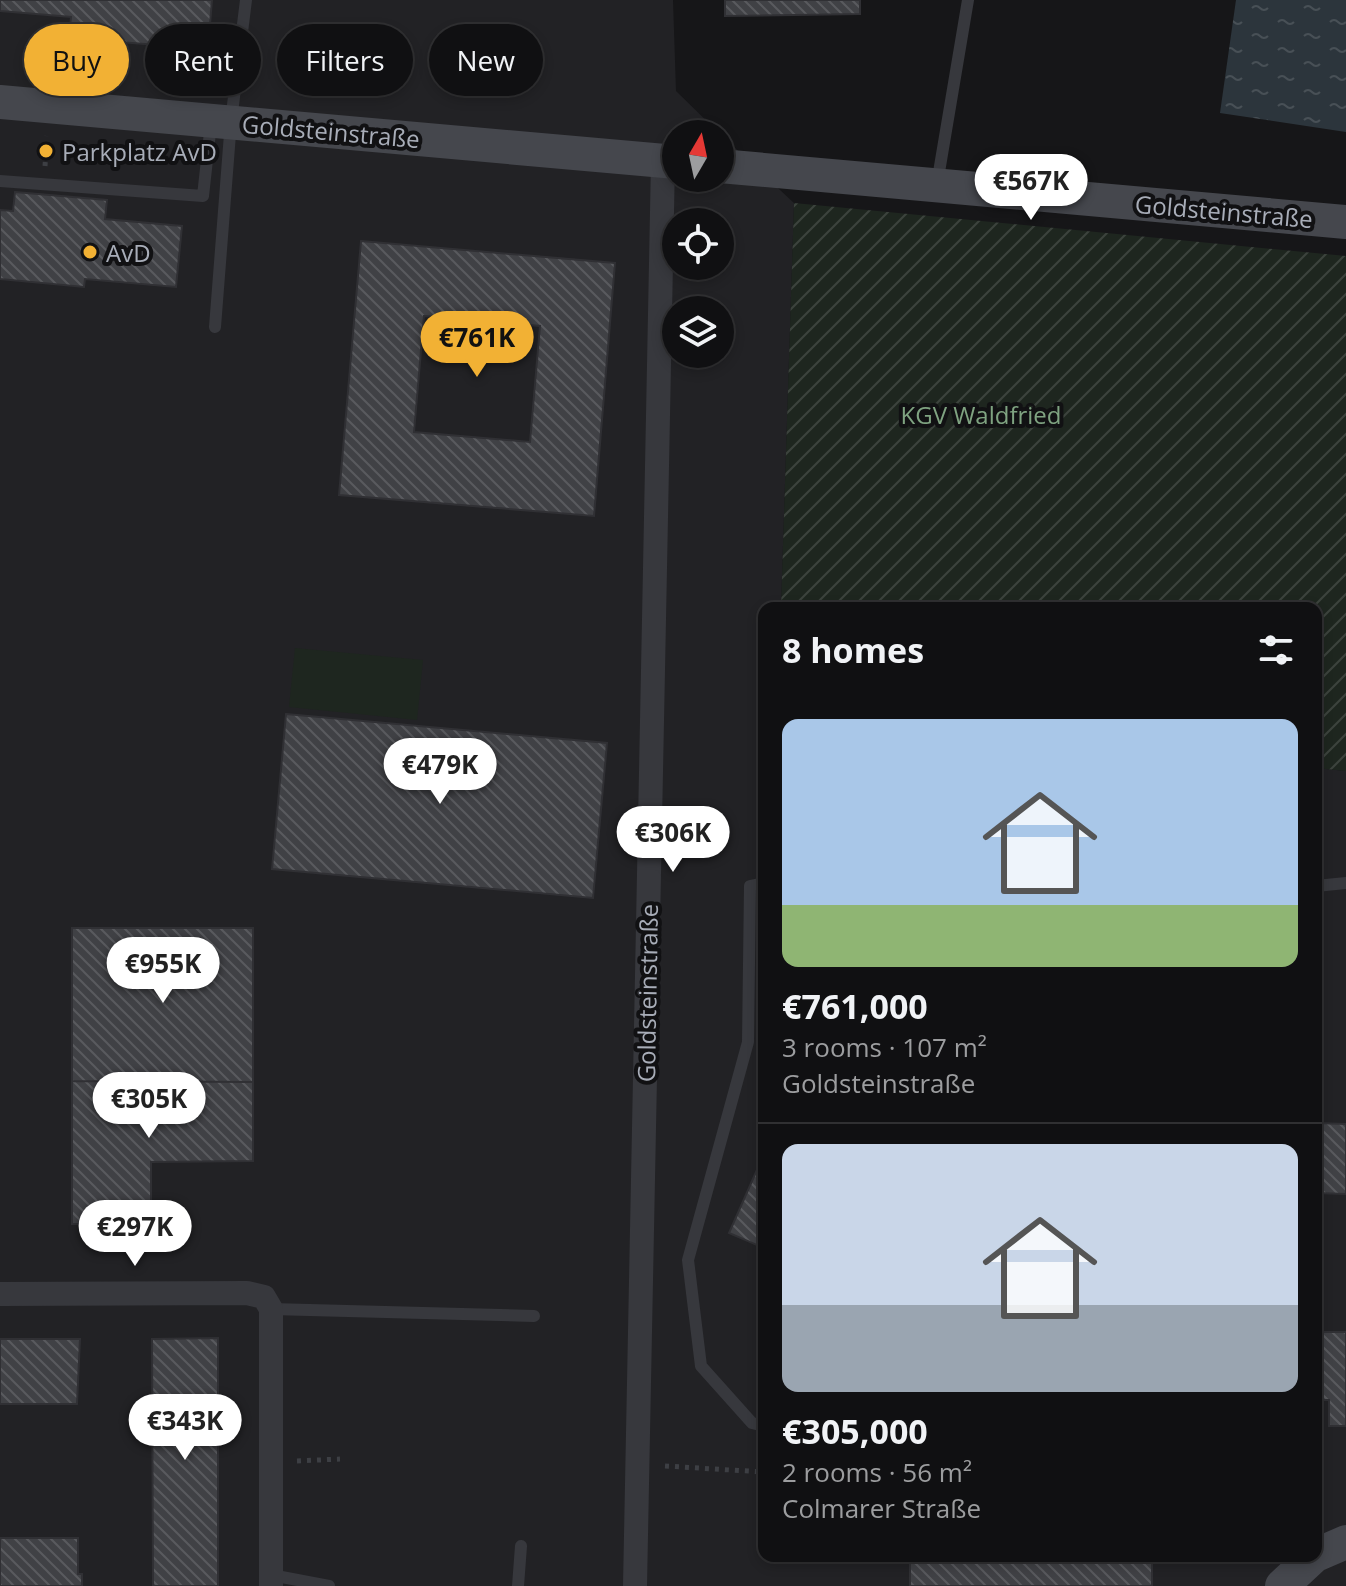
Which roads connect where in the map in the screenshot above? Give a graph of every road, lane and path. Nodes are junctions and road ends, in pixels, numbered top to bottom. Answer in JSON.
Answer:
{"nodes":[{"id":1,"x":246,"y":0,"type":"edge"},
{"id":2,"x":968,"y":0,"type":"edge"},
{"id":3,"x":0,"y":102,"type":"edge"},
{"id":4,"x":221,"y":120,"type":"junction"},
{"id":5,"x":48,"y":123,"type":"dead end"},
{"id":6,"x":662,"y":161,"type":"edge"},
{"id":7,"x":734,"y":167,"type":"edge"},
{"id":8,"x":0,"y":181,"type":"edge"},
{"id":9,"x":937,"y":184,"type":"junction"},
{"id":10,"x":44,"y":185,"type":"junction"},
{"id":11,"x":668,"y":192,"type":"edge"},
{"id":12,"x":1346,"y":222,"type":"edge"},
{"id":13,"x":215,"y":327,"type":"dead end"},
{"id":14,"x":1346,"y":883,"type":"edge"},
{"id":15,"x":758,"y":884,"type":"edge"},
{"id":16,"x":1322,"y":885,"type":"edge"},
{"id":17,"x":0,"y":1294,"type":"edge"},
{"id":18,"x":271,"y":1309,"type":"junction"},
{"id":19,"x":534,"y":1316,"type":"dead end"},
{"id":20,"x":758,"y":1424,"type":"edge"},
{"id":21,"x":340,"y":1459,"type":"dead end"},
{"id":22,"x":270,"y":1462,"type":"junction"},
{"id":23,"x":638,"y":1464,"type":"junction"},
{"id":24,"x":758,"y":1472,"type":"edge"},
{"id":25,"x":1346,"y":1542,"type":"edge"},
{"id":26,"x":521,"y":1546,"type":"dead end"},
{"id":27,"x":1322,"y":1552,"type":"edge"},
{"id":28,"x":1306,"y":1562,"type":"edge"},
{"id":29,"x":271,"y":1580,"type":"edge"},
{"id":30,"x":329,"y":1586,"type":"edge"},
{"id":31,"x":518,"y":1586,"type":"edge"},
{"id":32,"x":635,"y":1586,"type":"edge"},
{"id":33,"x":1282,"y":1586,"type":"edge"}],
"edges":[{"from":1,"to":4,"type":"lane"},
{"from":2,"to":9,"type":"lane"},
{"from":3,"to":4,"type":"street","name":"Goldsteinstraße"},
{"from":4,"to":6,"type":"street","name":"Goldsteinstraße"},
{"from":4,"to":10,"type":"lane"},
{"from":4,"to":13,"type":"lane"},
{"from":5,"to":10,"type":"path"},
{"from":7,"to":9,"type":"street","name":"Goldsteinstraße"},
{"from":8,"to":10,"type":"lane"},
{"from":9,"to":12,"type":"street","name":"Goldsteinstraße"},
{"from":11,"to":23,"type":"street","name":"Goldsteinstraße"},
{"from":14,"to":16,"type":"lane"},
{"from":15,"to":20,"type":"lane"},
{"from":17,"to":18,"type":"street"},
{"from":18,"to":19,"type":"lane"},
{"from":18,"to":22,"type":"street"},
{"from":21,"to":22,"type":"path"},
{"from":22,"to":29,"type":"street"},
{"from":23,"to":24,"type":"path"},
{"from":23,"to":32,"type":"street","name":"Goldsteinstraße"},
{"from":25,"to":27,"type":"street"},
{"from":26,"to":31,"type":"lane"},
{"from":28,"to":33,"type":"street"},
{"from":29,"to":30,"type":"lane"}]}
